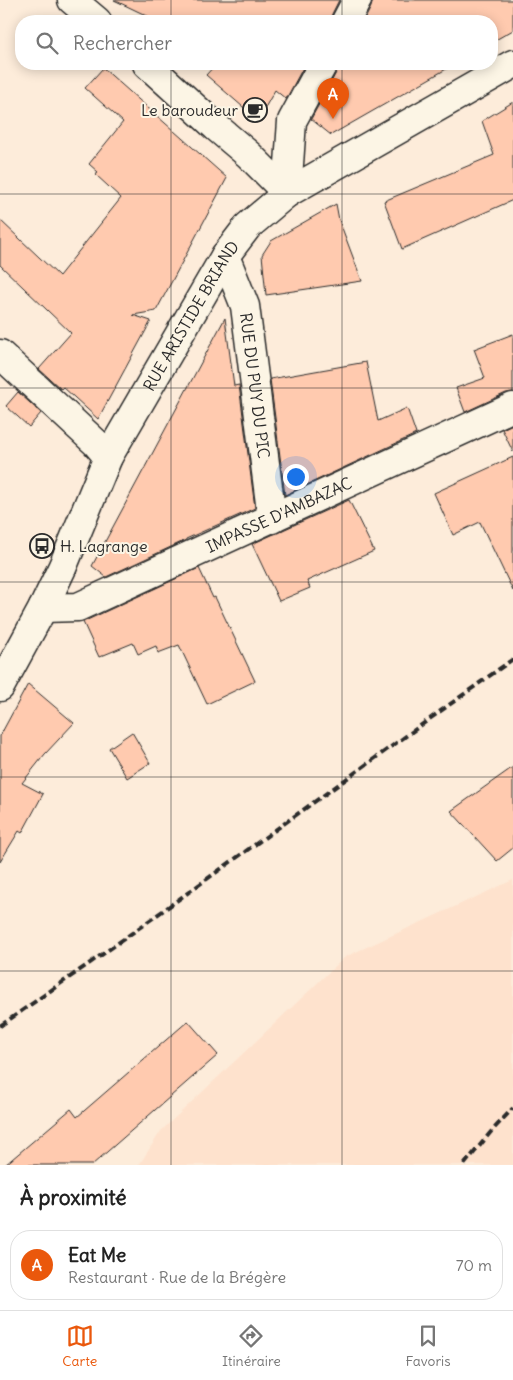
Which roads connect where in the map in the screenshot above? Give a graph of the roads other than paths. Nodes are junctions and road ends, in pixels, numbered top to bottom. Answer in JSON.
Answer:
{"nodes":[{"id":1,"x":72,"y":0,"type":"edge"},
{"id":2,"x":357,"y":0,"type":"edge"},
{"id":3,"x":90,"y":15,"type":"edge"},
{"id":4,"x":349,"y":15,"type":"edge"},
{"id":5,"x":513,"y":64,"type":"edge"},
{"id":6,"x":154,"y":70,"type":"edge"},
{"id":7,"x":320,"y":70,"type":"edge"},
{"id":8,"x":287,"y":193,"type":"junction"},
{"id":9,"x":225,"y":256,"type":"junction"},
{"id":10,"x":0,"y":354,"type":"edge"},
{"id":11,"x":513,"y":407,"type":"edge"},
{"id":12,"x":108,"y":457,"type":"junction"},
{"id":13,"x":272,"y":519,"type":"junction"},
{"id":14,"x":43,"y":608,"type":"junction"},
{"id":15,"x":0,"y":687,"type":"edge"}],
"edges":[{"from":1,"to":3,"type":"street"},
{"from":2,"to":4,"type":"street"},
{"from":5,"to":8,"type":"street","name":"RUE ARISTIDE BRIAND"},
{"from":6,"to":8,"type":"street"},
{"from":7,"to":8,"type":"street"},
{"from":8,"to":9,"type":"street","name":"RUE ARISTIDE BRIAND"},
{"from":9,"to":12,"type":"street","name":"RUE ARISTIDE BRIAND"},
{"from":9,"to":13,"type":"street","name":"RUE DU PUY DU PIC"},
{"from":10,"to":12,"type":"street"},
{"from":11,"to":13,"type":"street","name":"IMPASSE D'AMBAZAC"},
{"from":12,"to":14,"type":"street","name":"RUE ARISTIDE BRIAND"},
{"from":13,"to":14,"type":"street","name":"IMPASSE D'AMBAZAC"},
{"from":14,"to":15,"type":"street","name":"RUE ARISTIDE BRIAND"}]}
